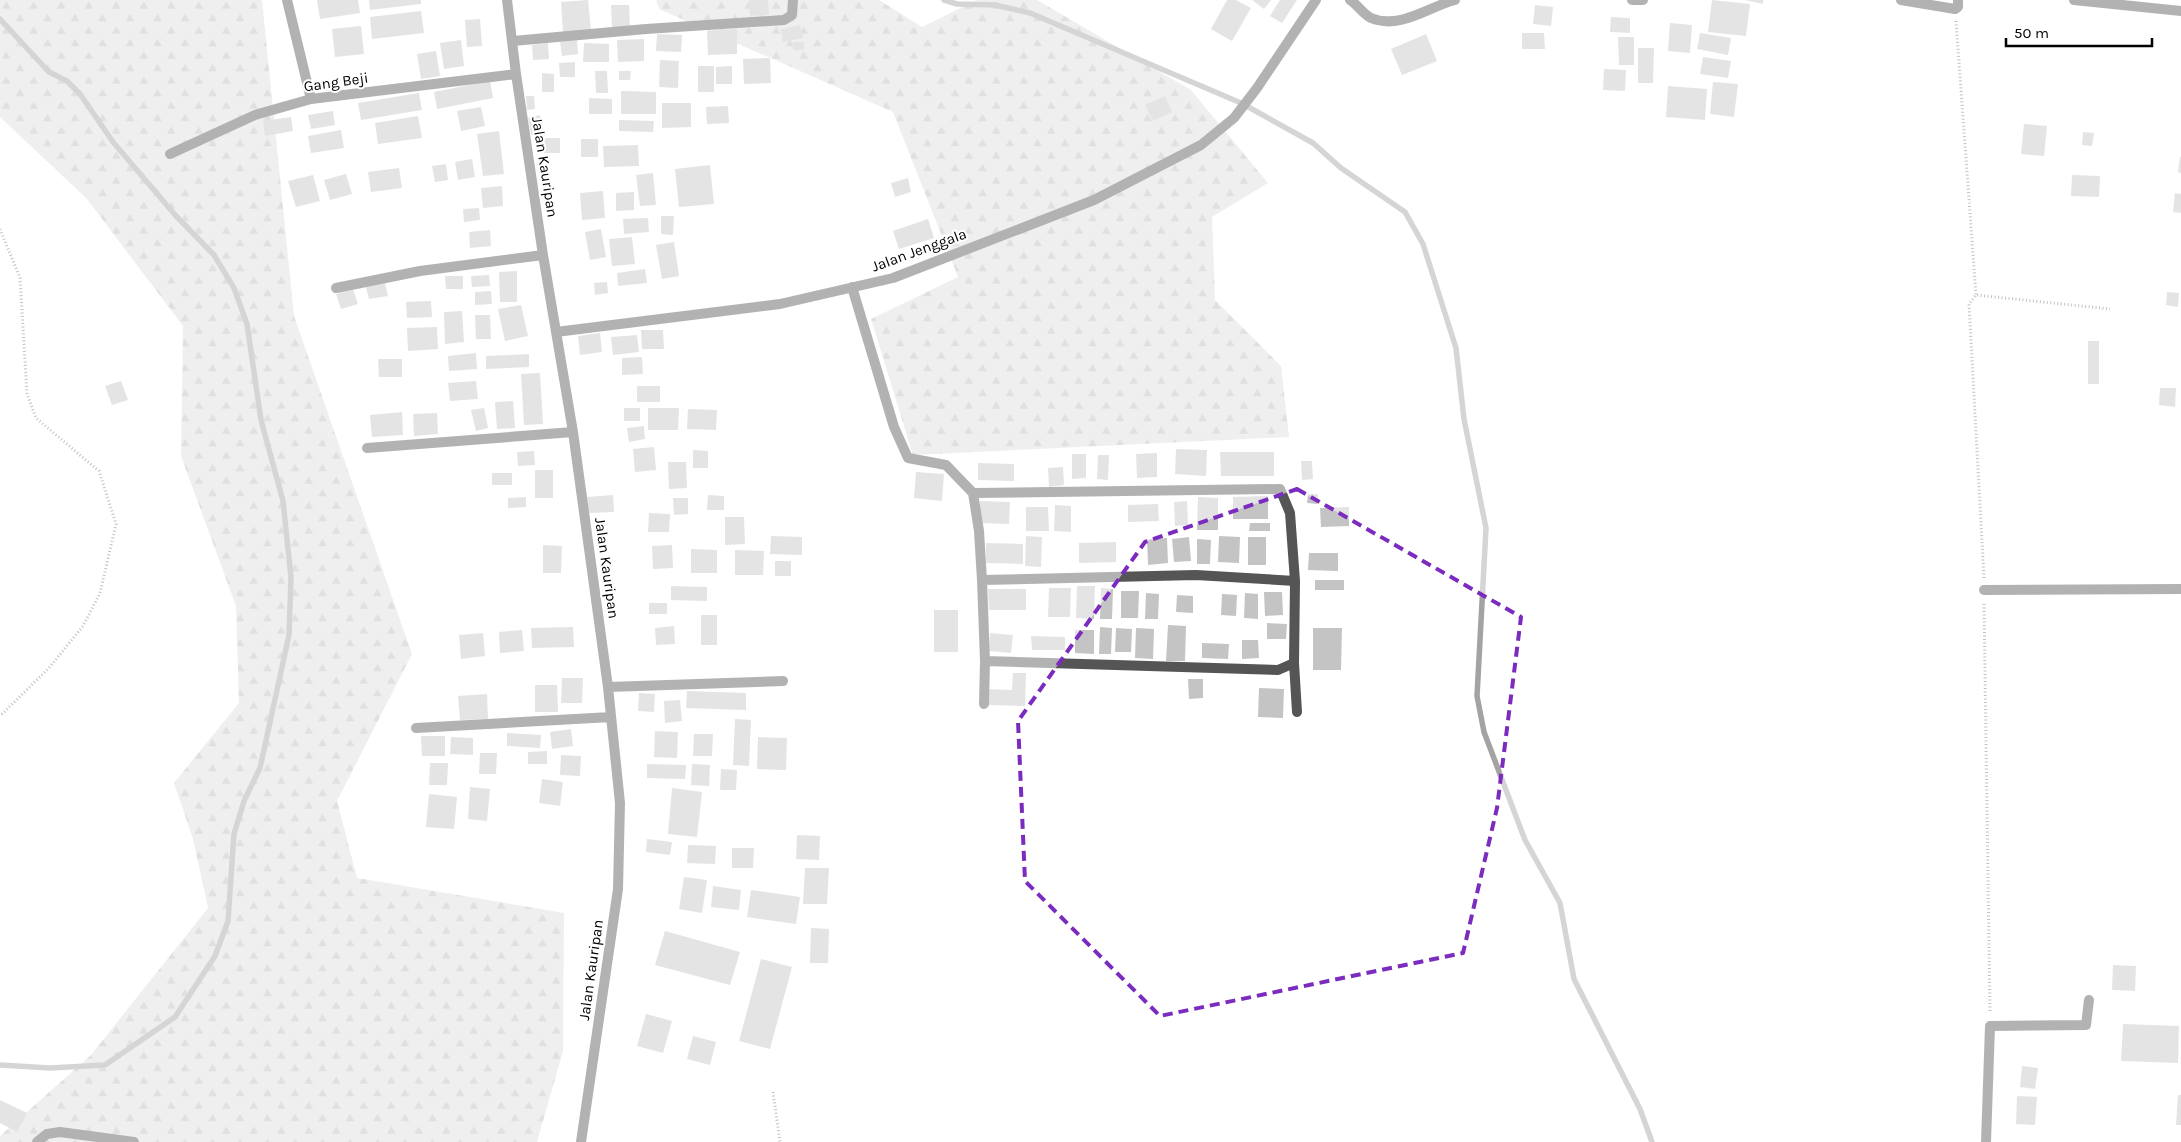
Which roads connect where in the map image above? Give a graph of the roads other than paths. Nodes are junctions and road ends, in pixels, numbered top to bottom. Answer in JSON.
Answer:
{"nodes":[{"id":1,"x":287,"y":0,"type":"edge"},
{"id":2,"x":507,"y":0,"type":"edge"},
{"id":3,"x":793,"y":0,"type":"edge"},
{"id":4,"x":1316,"y":0,"type":"edge"},
{"id":5,"x":1350,"y":0,"type":"edge"},
{"id":6,"x":1455,"y":0,"type":"edge"},
{"id":7,"x":1632,"y":0,"type":"edge"},
{"id":8,"x":1643,"y":0,"type":"edge"},
{"id":9,"x":1901,"y":0,"type":"edge"},
{"id":10,"x":2074,"y":0,"type":"edge"},
{"id":11,"x":1956,"y":5,"type":"edge"},
{"id":12,"x":2181,"y":11,"type":"edge"},
{"id":13,"x":513,"y":41,"type":"junction"},
{"id":14,"x":516,"y":74,"type":"junction"},
{"id":15,"x":311,"y":99,"type":"junction"},
{"id":16,"x":170,"y":154,"type":"dead end"},
{"id":17,"x":543,"y":255,"type":"junction"},
{"id":18,"x":852,"y":287,"type":"junction"},
{"id":19,"x":336,"y":288,"type":"dead end"},
{"id":20,"x":556,"y":332,"type":"junction"},
{"id":21,"x":573,"y":432,"type":"junction"},
{"id":22,"x":367,"y":448,"type":"dead end"},
{"id":23,"x":974,"y":493,"type":"junction"},
{"id":24,"x":982,"y":580,"type":"junction"},
{"id":25,"x":1295,"y":581,"type":"junction"},
{"id":26,"x":2181,"y":589,"type":"edge"},
{"id":27,"x":1984,"y":590,"type":"dead end"},
{"id":28,"x":985,"y":661,"type":"junction"},
{"id":29,"x":1294,"y":663,"type":"junction"},
{"id":30,"x":783,"y":681,"type":"dead end"},
{"id":31,"x":608,"y":687,"type":"junction"},
{"id":32,"x":984,"y":704,"type":"dead end"},
{"id":33,"x":1298,"y":712,"type":"dead end"},
{"id":34,"x":611,"y":717,"type":"junction"},
{"id":35,"x":416,"y":728,"type":"dead end"},
{"id":36,"x":2088,"y":1000,"type":"dead end"},
{"id":37,"x":36,"y":1142,"type":"edge"},
{"id":38,"x":134,"y":1142,"type":"edge"},
{"id":39,"x":581,"y":1142,"type":"edge"},
{"id":40,"x":1986,"y":1142,"type":"edge"}],
"edges":[{"from":1,"to":15,"type":"street"},
{"from":2,"to":13,"type":"street","name":"Jalan Kauripan"},
{"from":3,"to":13,"type":"street"},
{"from":4,"to":18,"type":"street","name":"Jalan Jenggala"},
{"from":5,"to":6,"type":"street"},
{"from":7,"to":8,"type":"street"},
{"from":9,"to":11,"type":"street"},
{"from":10,"to":12,"type":"street"},
{"from":13,"to":14,"type":"street","name":"Jalan Kauripan"},
{"from":14,"to":15,"type":"street","name":"Gang Beji"},
{"from":14,"to":17,"type":"street","name":"Jalan Kauripan"},
{"from":15,"to":16,"type":"street","name":"Gang Beji"},
{"from":17,"to":19,"type":"street"},
{"from":17,"to":20,"type":"street","name":"Jalan Kauripan"},
{"from":18,"to":20,"type":"street","name":"Jalan Jenggala"},
{"from":18,"to":23,"type":"street"},
{"from":20,"to":21,"type":"street","name":"Jalan Kauripan"},
{"from":21,"to":22,"type":"street"},
{"from":21,"to":31,"type":"street","name":"Jalan Kauripan"},
{"from":23,"to":24,"type":"street"},
{"from":23,"to":25,"type":"street"},
{"from":24,"to":25,"type":"street"},
{"from":24,"to":28,"type":"street"},
{"from":25,"to":29,"type":"street"},
{"from":26,"to":27,"type":"street"},
{"from":28,"to":29,"type":"street"},
{"from":28,"to":32,"type":"street"},
{"from":29,"to":33,"type":"street"},
{"from":30,"to":31,"type":"street"},
{"from":31,"to":34,"type":"street","name":"Jalan Kauripan"},
{"from":34,"to":35,"type":"street"},
{"from":34,"to":39,"type":"street","name":"Jalan Kauripan"},
{"from":36,"to":40,"type":"street"},
{"from":37,"to":38,"type":"street"}]}
